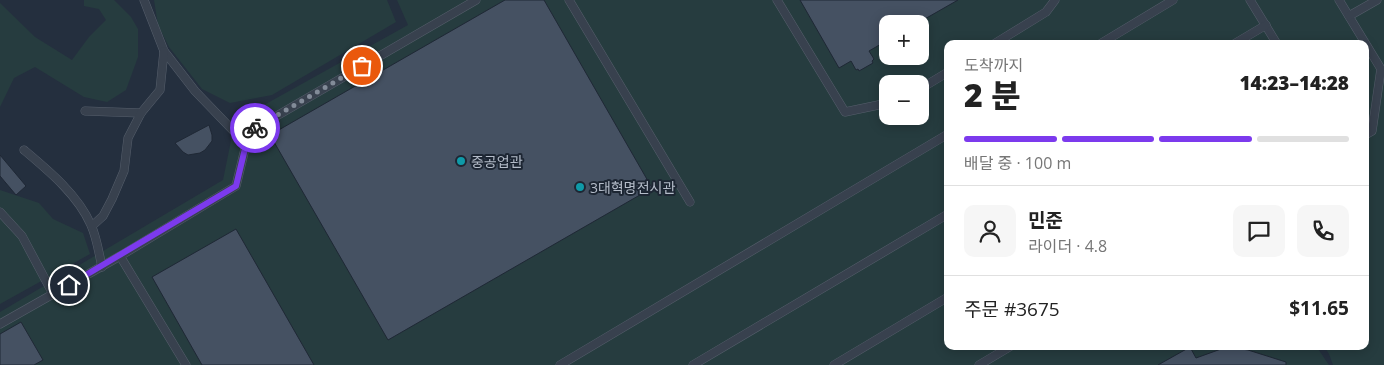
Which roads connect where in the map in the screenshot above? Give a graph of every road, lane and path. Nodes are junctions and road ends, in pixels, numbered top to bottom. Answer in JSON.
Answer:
{"nodes":[{"id":1,"x":144,"y":0,"type":"edge"},
{"id":2,"x":476,"y":0,"type":"edge"},
{"id":3,"x":569,"y":0,"type":"edge"},
{"id":4,"x":777,"y":0,"type":"edge"},
{"id":5,"x":1055,"y":0,"type":"edge"},
{"id":6,"x":1173,"y":0,"type":"edge"},
{"id":7,"x":1250,"y":0,"type":"edge"},
{"id":8,"x":1340,"y":0,"type":"edge"},
{"id":9,"x":1377,"y":0,"type":"edge"},
{"id":10,"x":1349,"y":16,"type":"junction"},
{"id":11,"x":1266,"y":25,"type":"junction"},
{"id":12,"x":1000,"y":40,"type":"edge"},
{"id":13,"x":1107,"y":40,"type":"edge"},
{"id":14,"x":1241,"y":40,"type":"edge"},
{"id":15,"x":1275,"y":40,"type":"edge"},
{"id":16,"x":1363,"y":40,"type":"edge"},
{"id":17,"x":1369,"y":49,"type":"edge"},
{"id":18,"x":164,"y":51,"type":"junction"},
{"id":19,"x":944,"y":74,"type":"edge"},
{"id":20,"x":929,"y":84,"type":"edge"},
{"id":21,"x":879,"y":105,"type":"edge"},
{"id":22,"x":85,"y":111,"type":"dead end"},
{"id":23,"x":141,"y":113,"type":"junction"},
{"id":24,"x":1369,"y":132,"type":"edge"},
{"id":25,"x":944,"y":136,"type":"edge"},
{"id":26,"x":246,"y":144,"type":"junction"},
{"id":27,"x":24,"y":150,"type":"dead end"},
{"id":28,"x":690,"y":202,"type":"dead end"},
{"id":29,"x":0,"y":212,"type":"edge"},
{"id":30,"x":944,"y":216,"type":"edge"},
{"id":31,"x":92,"y":226,"type":"junction"},
{"id":32,"x":120,"y":256,"type":"junction"},
{"id":33,"x":102,"y":267,"type":"junction"},
{"id":34,"x":53,"y":294,"type":"junction"},
{"id":35,"x":944,"y":300,"type":"edge"},
{"id":36,"x":0,"y":324,"type":"edge"},
{"id":37,"x":1004,"y":350,"type":"edge"},
{"id":38,"x":186,"y":365,"type":"edge"},
{"id":39,"x":560,"y":365,"type":"edge"},
{"id":40,"x":693,"y":365,"type":"edge"},
{"id":41,"x":834,"y":365,"type":"edge"},
{"id":42,"x":979,"y":365,"type":"edge"}],
"edges":[{"from":1,"to":18,"type":"lane"},
{"from":2,"to":26,"type":"lane"},
{"from":3,"to":28,"type":"lane"},
{"from":4,"to":21,"type":"lane"},
{"from":5,"to":12,"type":"lane"},
{"from":6,"to":13,"type":"lane"},
{"from":7,"to":11,"type":"lane"},
{"from":8,"to":10,"type":"lane"},
{"from":9,"to":10,"type":"lane"},
{"from":10,"to":16,"type":"lane"},
{"from":11,"to":14,"type":"lane"},
{"from":11,"to":15,"type":"lane"},
{"from":17,"to":24,"type":"lane"},
{"from":18,"to":23,"type":"lane"},
{"from":18,"to":26,"type":"lane"},
{"from":19,"to":20,"type":"lane"},
{"from":22,"to":23,"type":"lane"},
{"from":23,"to":31,"type":"lane"},
{"from":25,"to":39,"type":"lane"},
{"from":26,"to":32,"type":"lane"},
{"from":27,"to":31,"type":"lane"},
{"from":29,"to":34,"type":"lane"},
{"from":30,"to":40,"type":"lane"},
{"from":31,"to":33,"type":"lane"},
{"from":32,"to":33,"type":"lane"},
{"from":32,"to":38,"type":"lane"},
{"from":33,"to":34,"type":"lane"},
{"from":34,"to":36,"type":"lane"},
{"from":35,"to":41,"type":"lane"},
{"from":37,"to":42,"type":"lane"}]}
